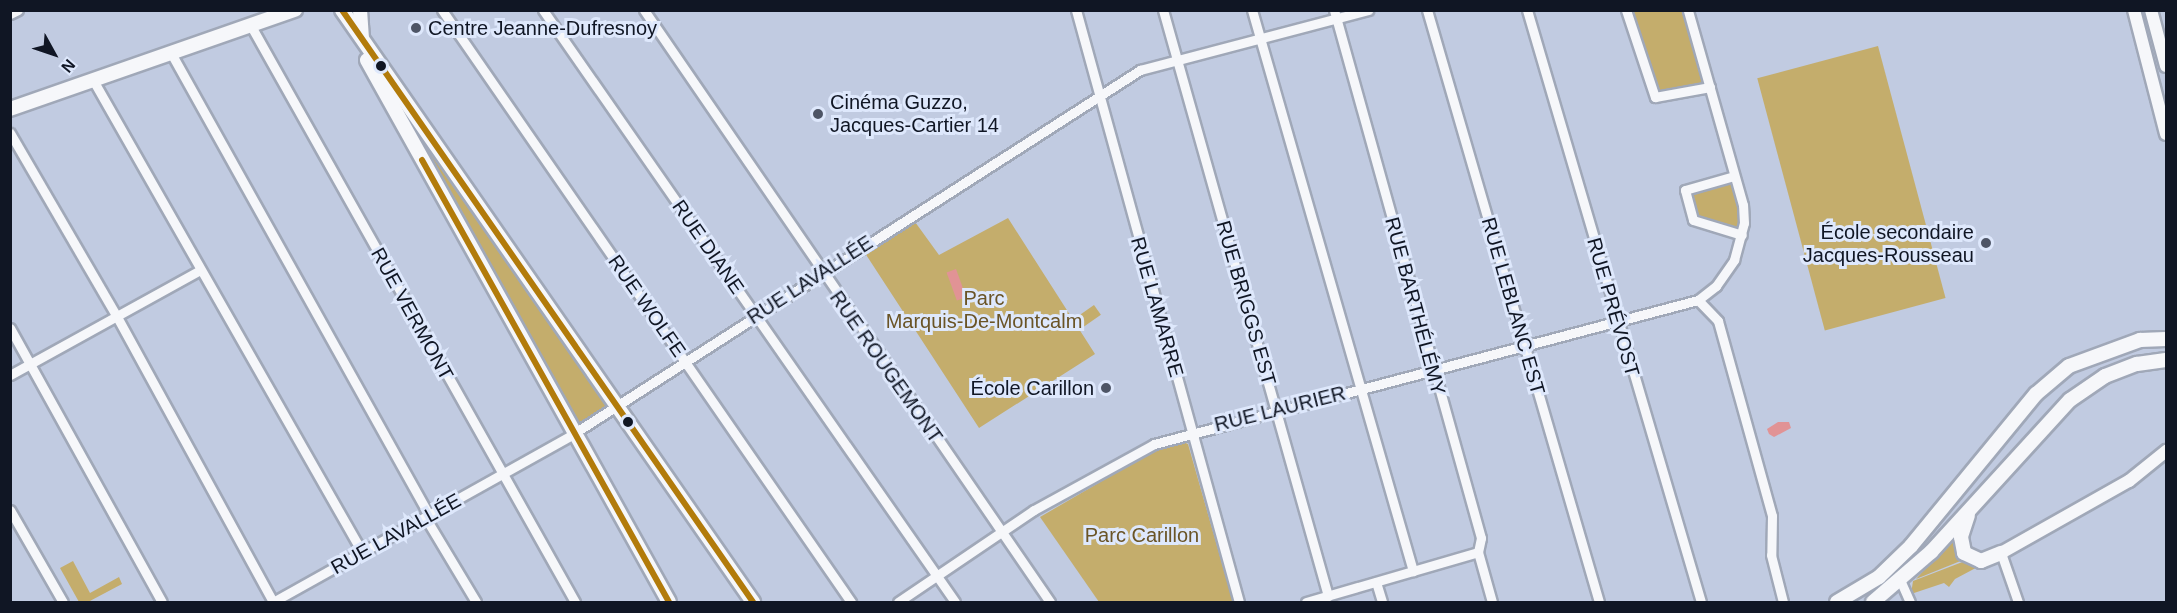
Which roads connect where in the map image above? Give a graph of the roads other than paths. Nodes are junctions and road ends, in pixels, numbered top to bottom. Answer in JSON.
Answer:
{"nodes":[{"id":1,"x":18,"y":10,"type":"edge"},
{"id":2,"x":295,"y":10,"type":"edge"},
{"id":3,"x":341,"y":10,"type":"edge"},
{"id":4,"x":360,"y":10,"type":"edge"},
{"id":5,"x":442,"y":10,"type":"edge"},
{"id":6,"x":543,"y":10,"type":"edge"},
{"id":7,"x":644,"y":10,"type":"edge"},
{"id":8,"x":1076,"y":10,"type":"edge"},
{"id":9,"x":1163,"y":10,"type":"edge"},
{"id":10,"x":1252,"y":10,"type":"edge"},
{"id":11,"x":1368,"y":10,"type":"edge"},
{"id":12,"x":1427,"y":10,"type":"edge"},
{"id":13,"x":1527,"y":10,"type":"edge"},
{"id":14,"x":1626,"y":10,"type":"edge"},
{"id":15,"x":1688,"y":10,"type":"edge"},
{"id":16,"x":2134,"y":10,"type":"edge"},
{"id":17,"x":2151,"y":10,"type":"edge"},
{"id":18,"x":10,"y":14,"type":"edge"},
{"id":19,"x":1335,"y":15,"type":"edge"},
{"id":20,"x":251,"y":26,"type":"junction"},
{"id":21,"x":1260,"y":39,"type":"junction"},
{"id":22,"x":363,"y":41,"type":"junction"},
{"id":23,"x":171,"y":53,"type":"junction"},
{"id":24,"x":1178,"y":60,"type":"junction"},
{"id":25,"x":2166,"y":66,"type":"edge"},
{"id":26,"x":93,"y":80,"type":"junction"},
{"id":27,"x":1710,"y":87,"type":"junction"},
{"id":28,"x":1098,"y":94,"type":"junction"},
{"id":29,"x":10,"y":109,"type":"edge"},
{"id":30,"x":10,"y":133,"type":"edge"},
{"id":31,"x":2166,"y":134,"type":"edge"},
{"id":32,"x":1734,"y":176,"type":"junction"},
{"id":33,"x":1742,"y":235,"type":"junction"},
{"id":34,"x":201,"y":270,"type":"junction"},
{"id":35,"x":821,"y":273,"type":"junction"},
{"id":36,"x":1698,"y":300,"type":"junction"},
{"id":37,"x":116,"y":315,"type":"junction"},
{"id":38,"x":756,"y":315,"type":"junction"},
{"id":39,"x":1617,"y":321,"type":"junction"},
{"id":40,"x":10,"y":328,"type":"edge"},
{"id":41,"x":2166,"y":339,"type":"edge"},
{"id":42,"x":1525,"y":346,"type":"junction"},
{"id":43,"x":2166,"y":360,"type":"edge"},
{"id":44,"x":685,"y":361,"type":"junction"},
{"id":45,"x":30,"y":364,"type":"junction"},
{"id":46,"x":1433,"y":370,"type":"junction"},
{"id":47,"x":10,"y":375,"type":"edge"},
{"id":48,"x":1361,"y":389,"type":"junction"},
{"id":49,"x":618,"y":404,"type":"junction"},
{"id":50,"x":1276,"y":411,"type":"junction"},
{"id":51,"x":1192,"y":432,"type":"junction"},
{"id":52,"x":573,"y":434,"type":"junction"},
{"id":53,"x":2166,"y":451,"type":"edge"},
{"id":54,"x":502,"y":474,"type":"junction"},
{"id":55,"x":1972,"y":506,"type":"junction"},
{"id":56,"x":10,"y":510,"type":"edge"},
{"id":57,"x":427,"y":516,"type":"junction"},
{"id":58,"x":1001,"y":532,"type":"junction"},
{"id":59,"x":362,"y":552,"type":"junction"},
{"id":60,"x":1478,"y":552,"type":"junction"},
{"id":61,"x":2001,"y":553,"type":"junction"},
{"id":62,"x":1413,"y":571,"type":"junction"},
{"id":63,"x":937,"y":576,"type":"junction"},
{"id":64,"x":1376,"y":582,"type":"junction"},
{"id":65,"x":1901,"y":582,"type":"junction"},
{"id":66,"x":1328,"y":596,"type":"junction"},
{"id":67,"x":474,"y":600,"type":"edge"},
{"id":68,"x":273,"y":602,"type":"edge"},
{"id":69,"x":1876,"y":602,"type":"edge"},
{"id":70,"x":63,"y":603,"type":"edge"},
{"id":71,"x":162,"y":603,"type":"edge"},
{"id":72,"x":463,"y":603,"type":"edge"},
{"id":73,"x":575,"y":603,"type":"edge"},
{"id":74,"x":669,"y":603,"type":"edge"},
{"id":75,"x":753,"y":603,"type":"edge"},
{"id":76,"x":851,"y":603,"type":"edge"},
{"id":77,"x":898,"y":603,"type":"edge"},
{"id":78,"x":955,"y":603,"type":"edge"},
{"id":79,"x":1050,"y":603,"type":"edge"},
{"id":80,"x":1239,"y":603,"type":"edge"},
{"id":81,"x":1306,"y":603,"type":"edge"},
{"id":82,"x":1382,"y":603,"type":"edge"},
{"id":83,"x":1492,"y":603,"type":"edge"},
{"id":84,"x":1599,"y":603,"type":"edge"},
{"id":85,"x":1701,"y":603,"type":"edge"},
{"id":86,"x":1783,"y":603,"type":"edge"},
{"id":87,"x":1837,"y":603,"type":"edge"},
{"id":88,"x":1910,"y":603,"type":"edge"},
{"id":89,"x":2018,"y":603,"type":"edge"}],
"edges":[{"from":1,"to":18,"type":"street"},
{"from":2,"to":20,"type":"main road"},
{"from":3,"to":22,"type":"main road"},
{"from":3,"to":52,"type":"main road"},
{"from":4,"to":22,"type":"main road"},
{"from":5,"to":44,"type":"street","name":"RUE WOLFE"},
{"from":6,"to":38,"type":"street","name":"RUE DIANE"},
{"from":7,"to":35,"type":"street","name":"RUE ROUGEMONT"},
{"from":8,"to":28,"type":"street","name":"RUE LAMARRE"},
{"from":9,"to":24,"type":"street","name":"RUE BRIGGS EST"},
{"from":10,"to":21,"type":"street"},
{"from":11,"to":19,"type":"street","name":"RUE LAVALLÉE"},
{"from":12,"to":42,"type":"street","name":"RUE LEBLANC EST"},
{"from":13,"to":39,"type":"street","name":"RUE PRÉVOST"},
{"from":14,"to":27,"type":"street"},
{"from":15,"to":27,"type":"street"},
{"from":16,"to":31,"type":"street"},
{"from":17,"to":25,"type":"street"},
{"from":19,"to":21,"type":"street","name":"RUE LAVALLÉE"},
{"from":19,"to":46,"type":"street","name":"RUE BARTHÉLÉMY"},
{"from":20,"to":23,"type":"main road"},
{"from":20,"to":54,"type":"street","name":"RUE VERMONT"},
{"from":21,"to":24,"type":"street","name":"RUE LAVALLÉE"},
{"from":21,"to":48,"type":"street"},
{"from":22,"to":49,"type":"main road"},
{"from":23,"to":26,"type":"main road"},
{"from":23,"to":57,"type":"street"},
{"from":24,"to":28,"type":"street","name":"RUE LAVALLÉE"},
{"from":24,"to":50,"type":"street","name":"RUE BRIGGS EST"},
{"from":26,"to":29,"type":"main road"},
{"from":26,"to":34,"type":"street"},
{"from":27,"to":32,"type":"street"},
{"from":28,"to":35,"type":"street","name":"RUE LAVALLÉE"},
{"from":28,"to":51,"type":"street","name":"RUE LAMARRE"},
{"from":30,"to":37,"type":"street"},
{"from":32,"to":33,"type":"street"},
{"from":32,"to":33,"type":"street"},
{"from":33,"to":36,"type":"street"},
{"from":34,"to":37,"type":"street"},
{"from":34,"to":59,"type":"street"},
{"from":35,"to":38,"type":"street","name":"RUE LAVALLÉE"},
{"from":35,"to":58,"type":"street","name":"RUE ROUGEMONT"},
{"from":36,"to":39,"type":"street","name":"RUE LAURIER"},
{"from":36,"to":86,"type":"street"},
{"from":37,"to":45,"type":"street"},
{"from":37,"to":68,"type":"street"},
{"from":38,"to":44,"type":"street","name":"RUE LAVALLÉE"},
{"from":38,"to":63,"type":"street","name":"RUE DIANE"},
{"from":39,"to":42,"type":"street","name":"RUE LAURIER"},
{"from":39,"to":85,"type":"street","name":"RUE PRÉVOST"},
{"from":40,"to":45,"type":"street"},
{"from":41,"to":87,"type":"main road"},
{"from":42,"to":46,"type":"street","name":"RUE LAURIER"},
{"from":42,"to":84,"type":"street","name":"RUE LEBLANC EST"},
{"from":43,"to":55,"type":"main road"},
{"from":44,"to":49,"type":"street","name":"RUE LAVALLÉE"},
{"from":44,"to":76,"type":"street","name":"RUE WOLFE"},
{"from":45,"to":47,"type":"street"},
{"from":45,"to":71,"type":"street"},
{"from":46,"to":48,"type":"street","name":"RUE LAURIER"},
{"from":46,"to":60,"type":"street","name":"RUE BARTHÉLÉMY"},
{"from":48,"to":50,"type":"street","name":"RUE LAURIER"},
{"from":48,"to":62,"type":"street"},
{"from":49,"to":52,"type":"street","name":"RUE LAVALLÉE"},
{"from":49,"to":75,"type":"main road"},
{"from":50,"to":51,"type":"street","name":"RUE LAURIER"},
{"from":50,"to":66,"type":"street","name":"RUE BRIGGS EST"},
{"from":51,"to":58,"type":"street","name":"RUE LAURIER"},
{"from":51,"to":80,"type":"street","name":"RUE LAMARRE"},
{"from":52,"to":54,"type":"street","name":"RUE LAVALLÉE"},
{"from":52,"to":74,"type":"main road"},
{"from":53,"to":61,"type":"street"},
{"from":54,"to":57,"type":"street","name":"RUE LAVALLÉE"},
{"from":54,"to":73,"type":"street","name":"RUE VERMONT"},
{"from":55,"to":61,"type":"main road"},
{"from":55,"to":65,"type":"main road"},
{"from":56,"to":70,"type":"street"},
{"from":57,"to":59,"type":"street","name":"RUE LAVALLÉE"},
{"from":57,"to":67,"type":"street"},
{"from":58,"to":63,"type":"street","name":"RUE LAURIER"},
{"from":58,"to":79,"type":"street","name":"RUE ROUGEMONT"},
{"from":59,"to":68,"type":"street","name":"RUE LAVALLÉE"},
{"from":60,"to":62,"type":"street"},
{"from":60,"to":83,"type":"street","name":"RUE BARTHÉLÉMY"},
{"from":61,"to":89,"type":"street"},
{"from":62,"to":64,"type":"street"},
{"from":63,"to":77,"type":"street","name":"RUE LAURIER"},
{"from":63,"to":78,"type":"street","name":"RUE DIANE"},
{"from":64,"to":66,"type":"street"},
{"from":64,"to":82,"type":"street"},
{"from":65,"to":69,"type":"main road"},
{"from":65,"to":88,"type":"street"},
{"from":66,"to":81,"type":"street"},
{"from":67,"to":72,"type":"street"}]}
